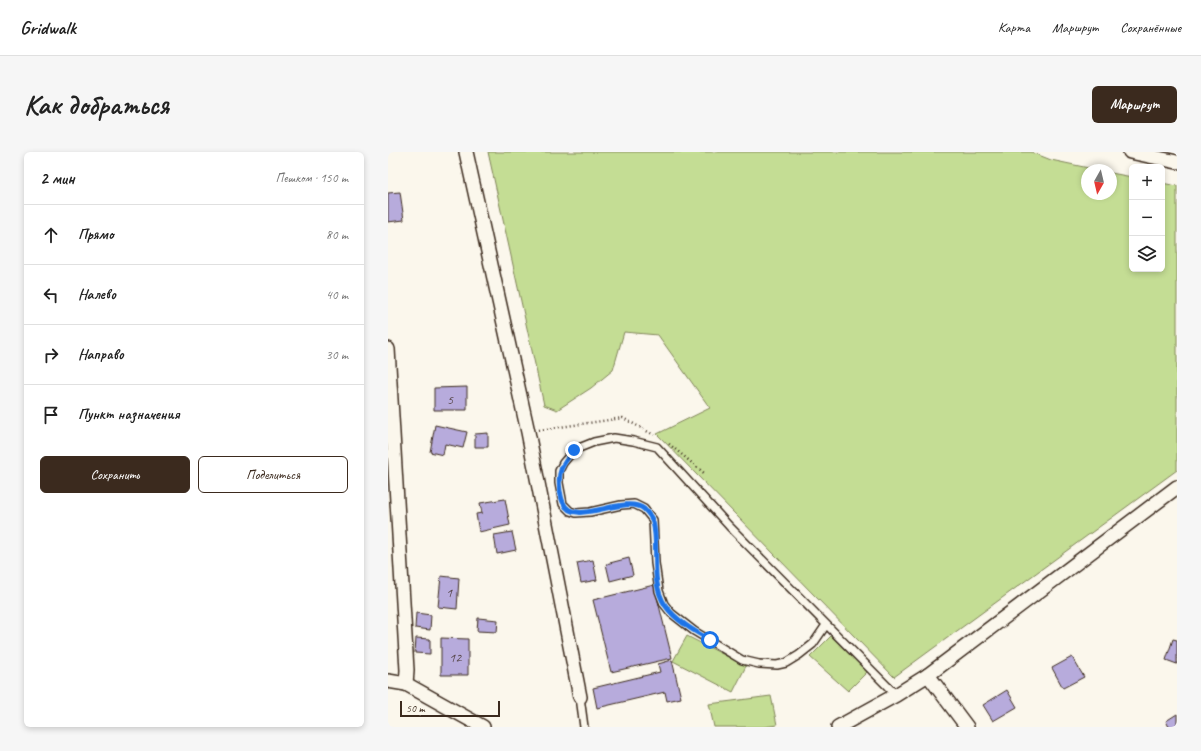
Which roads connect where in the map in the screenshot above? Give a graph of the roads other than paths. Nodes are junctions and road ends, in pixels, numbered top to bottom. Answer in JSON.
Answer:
{"nodes":[{"id":1,"x":466,"y":152,"type":"edge"},
{"id":2,"x":1130,"y":152,"type":"edge"},
{"id":3,"x":1177,"y":162,"type":"edge"},
{"id":4,"x":388,"y":349,"type":"edge"},
{"id":5,"x":1177,"y":488,"type":"edge"},
{"id":6,"x":826,"y":625,"type":"junction"},
{"id":7,"x":928,"y":675,"type":"junction"},
{"id":8,"x":388,"y":680,"type":"edge"},
{"id":9,"x":406,"y":684,"type":"junction"},
{"id":10,"x":896,"y":695,"type":"junction"},
{"id":11,"x":580,"y":697,"type":"joint"},
{"id":12,"x":483,"y":727,"type":"edge"},
{"id":13,"x":584,"y":727,"type":"edge"},
{"id":14,"x":838,"y":727,"type":"edge"},
{"id":15,"x":968,"y":727,"type":"edge"}],
"edges":[{"from":1,"to":11,"type":"street"},
{"from":2,"to":3,"type":"street"},
{"from":4,"to":9,"type":"street"},
{"from":5,"to":7,"type":"street"},
{"from":6,"to":6,"type":"lane"},
{"from":6,"to":10,"type":"lane"},
{"from":7,"to":10,"type":"street"},
{"from":7,"to":15,"type":"street"},
{"from":8,"to":9,"type":"street"},
{"from":9,"to":12,"type":"street"},
{"from":10,"to":14,"type":"street"},
{"from":11,"to":13,"type":"lane"}]}
